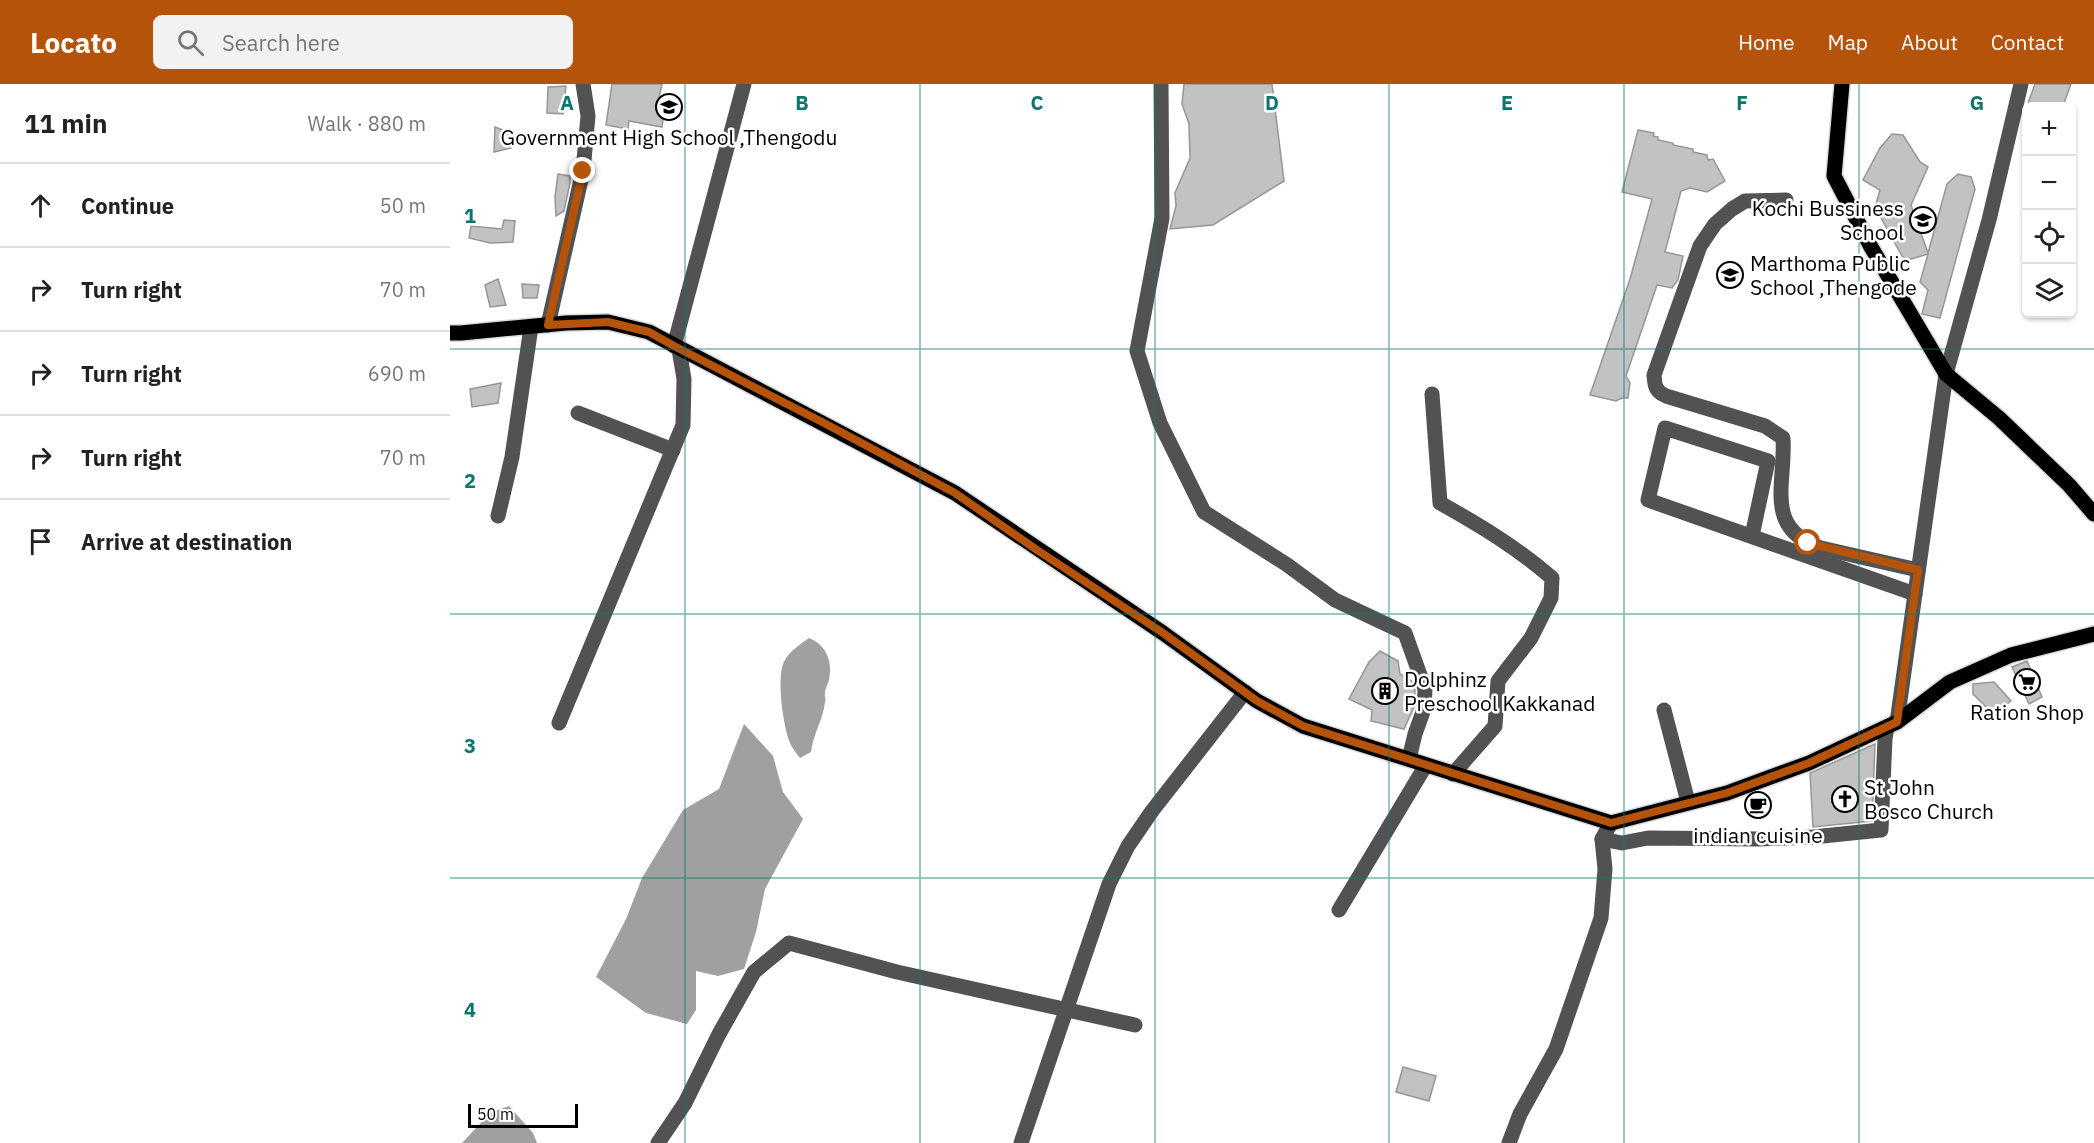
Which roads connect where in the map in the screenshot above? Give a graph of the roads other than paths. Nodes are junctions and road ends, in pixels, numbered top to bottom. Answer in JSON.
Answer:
{"nodes":[{"id":1,"x":584,"y":84,"type":"edge"},
{"id":2,"x":744,"y":84,"type":"edge"},
{"id":3,"x":1161,"y":84,"type":"edge"},
{"id":4,"x":1842,"y":84,"type":"edge"},
{"id":5,"x":2021,"y":84,"type":"edge"},
{"id":6,"x":1786,"y":200,"type":"dead end"},
{"id":7,"x":548,"y":325,"type":"junction"},
{"id":8,"x":531,"y":327,"type":"junction"},
{"id":9,"x":450,"y":333,"type":"edge"},
{"id":10,"x":676,"y":348,"type":"junction"},
{"id":11,"x":1946,"y":374,"type":"junction"},
{"id":12,"x":1432,"y":394,"type":"dead end"},
{"id":13,"x":578,"y":413,"type":"dead end"},
{"id":14,"x":673,"y":450,"type":"junction"},
{"id":15,"x":2094,"y":514,"type":"edge"},
{"id":16,"x":498,"y":516,"type":"dead end"},
{"id":17,"x":1752,"y":536,"type":"junction"},
{"id":18,"x":1918,"y":570,"type":"junction"},
{"id":19,"x":1915,"y":594,"type":"junction"},
{"id":20,"x":2094,"y":634,"type":"edge"},
{"id":21,"x":1245,"y":692,"type":"junction"},
{"id":22,"x":1664,"y":710,"type":"dead end"},
{"id":23,"x":559,"y":723,"type":"dead end"},
{"id":24,"x":1892,"y":724,"type":"junction"},
{"id":25,"x":1409,"y":759,"type":"junction"},
{"id":26,"x":1426,"y":765,"type":"junction"},
{"id":27,"x":1453,"y":774,"type":"junction"},
{"id":28,"x":1688,"y":802,"type":"junction"},
{"id":29,"x":1611,"y":823,"type":"junction"},
{"id":30,"x":1602,"y":839,"type":"junction"},
{"id":31,"x":1339,"y":910,"type":"dead end"},
{"id":32,"x":1065,"y":1011,"type":"junction"},
{"id":33,"x":1135,"y":1026,"type":"dead end"},
{"id":34,"x":658,"y":1143,"type":"edge"},
{"id":35,"x":1021,"y":1143,"type":"edge"},
{"id":36,"x":1509,"y":1143,"type":"edge"}],
"edges":[{"from":1,"to":7,"type":"street"},
{"from":2,"to":10,"type":"street"},
{"from":3,"to":25,"type":"street"},
{"from":4,"to":11,"type":"main road"},
{"from":5,"to":11,"type":"street"},
{"from":6,"to":18,"type":"street"},
{"from":7,"to":8,"type":"main road"},
{"from":7,"to":10,"type":"main road"},
{"from":8,"to":9,"type":"main road"},
{"from":8,"to":16,"type":"street"},
{"from":10,"to":14,"type":"street"},
{"from":10,"to":21,"type":"main road"},
{"from":11,"to":15,"type":"main road"},
{"from":11,"to":18,"type":"street"},
{"from":12,"to":27,"type":"street"},
{"from":13,"to":14,"type":"street"},
{"from":14,"to":23,"type":"street"},
{"from":17,"to":17,"type":"street"},
{"from":17,"to":19,"type":"street"},
{"from":18,"to":19,"type":"street"},
{"from":19,"to":24,"type":"street"},
{"from":20,"to":24,"type":"main road"},
{"from":21,"to":25,"type":"main road"},
{"from":21,"to":32,"type":"street"},
{"from":22,"to":28,"type":"street"},
{"from":24,"to":28,"type":"main road"},
{"from":24,"to":30,"type":"street"},
{"from":25,"to":26,"type":"main road"},
{"from":26,"to":27,"type":"main road"},
{"from":26,"to":31,"type":"street"},
{"from":27,"to":29,"type":"main road"},
{"from":28,"to":29,"type":"main road"},
{"from":29,"to":30,"type":"street"},
{"from":30,"to":36,"type":"street"},
{"from":32,"to":33,"type":"street"},
{"from":32,"to":34,"type":"street"},
{"from":32,"to":35,"type":"street"}]}
